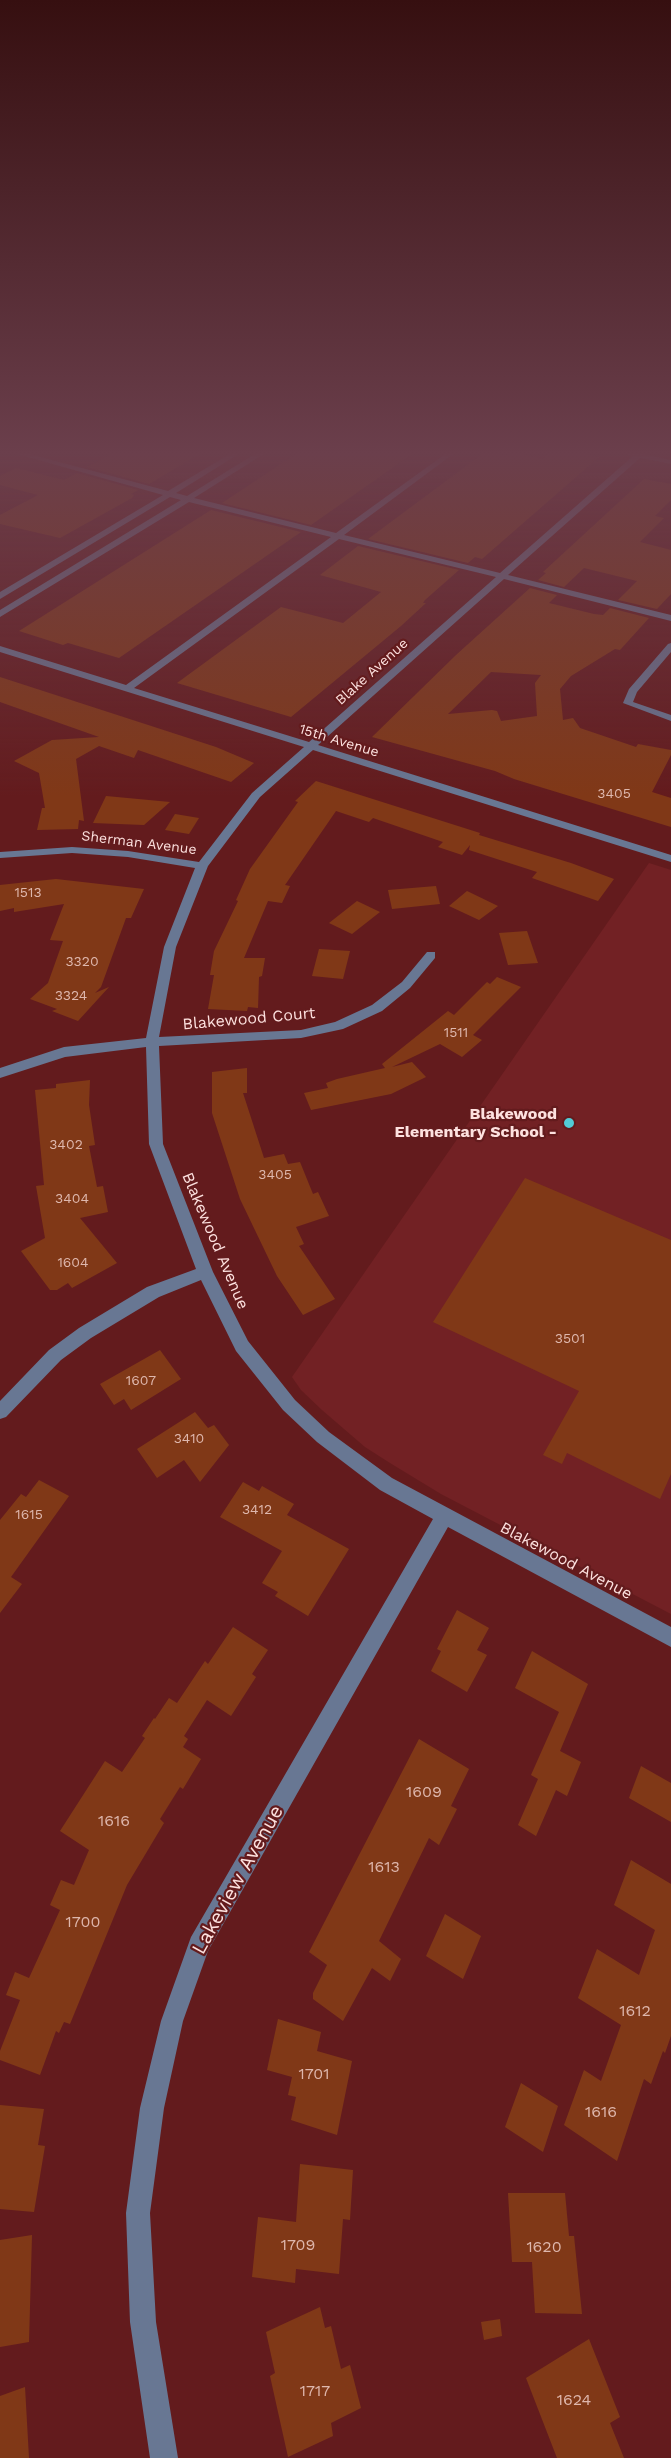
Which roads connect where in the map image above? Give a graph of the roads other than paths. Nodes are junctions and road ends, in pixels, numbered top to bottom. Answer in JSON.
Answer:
{"nodes":[{"id":1,"x":49,"y":567,"type":"edge"},
{"id":2,"x":77,"y":567,"type":"edge"},
{"id":3,"x":296,"y":567,"type":"edge"},
{"id":4,"x":465,"y":567,"type":"edge"},
{"id":5,"x":513,"y":567,"type":"edge"},
{"id":6,"x":502,"y":576,"type":"junction"},
{"id":7,"x":0,"y":596,"type":"edge"},
{"id":8,"x":0,"y":614,"type":"edge"},
{"id":9,"x":671,"y":618,"type":"edge"},
{"id":10,"x":671,"y":646,"type":"edge"},
{"id":11,"x":0,"y":649,"type":"edge"},
{"id":12,"x":128,"y":688,"type":"junction"},
{"id":13,"x":671,"y":718,"type":"edge"},
{"id":14,"x":310,"y":747,"type":"junction"},
{"id":15,"x":0,"y":855,"type":"edge"},
{"id":16,"x":671,"y":859,"type":"edge"},
{"id":17,"x":202,"y":866,"type":"junction"},
{"id":18,"x":430,"y":955,"type":"dead end"},
{"id":19,"x":152,"y":1042,"type":"junction"},
{"id":20,"x":0,"y":1073,"type":"edge"},
{"id":21,"x":205,"y":1272,"type":"junction"},
{"id":22,"x":0,"y":1412,"type":"edge"},
{"id":23,"x":444,"y":1517,"type":"junction"},
{"id":24,"x":671,"y":1637,"type":"edge"},
{"id":25,"x":165,"y":2458,"type":"edge"}],
"edges":[{"from":1,"to":7,"type":"street"},
{"from":2,"to":8,"type":"street"},
{"from":3,"to":12,"type":"street"},
{"from":4,"to":6,"type":"street"},
{"from":5,"to":6,"type":"street","name":"Blake Avenue"},
{"from":6,"to":9,"type":"street"},
{"from":6,"to":14,"type":"street","name":"Blake Avenue"},
{"from":10,"to":13,"type":"street"},
{"from":11,"to":12,"type":"street","name":"15th Avenue"},
{"from":12,"to":14,"type":"street","name":"15th Avenue"},
{"from":14,"to":16,"type":"street","name":"15th Avenue"},
{"from":14,"to":17,"type":"street","name":"Blakewood Avenue"},
{"from":15,"to":17,"type":"street","name":"Sherman Avenue"},
{"from":17,"to":19,"type":"street","name":"Blakewood Avenue"},
{"from":18,"to":19,"type":"street","name":"Blakewood Court"},
{"from":19,"to":20,"type":"street"},
{"from":19,"to":21,"type":"street","name":"Blakewood Avenue"},
{"from":21,"to":22,"type":"street"},
{"from":21,"to":23,"type":"street","name":"Blakewood Avenue"},
{"from":23,"to":24,"type":"street","name":"Blakewood Avenue"},
{"from":23,"to":25,"type":"street","name":"Lakeview Avenue"}]}
